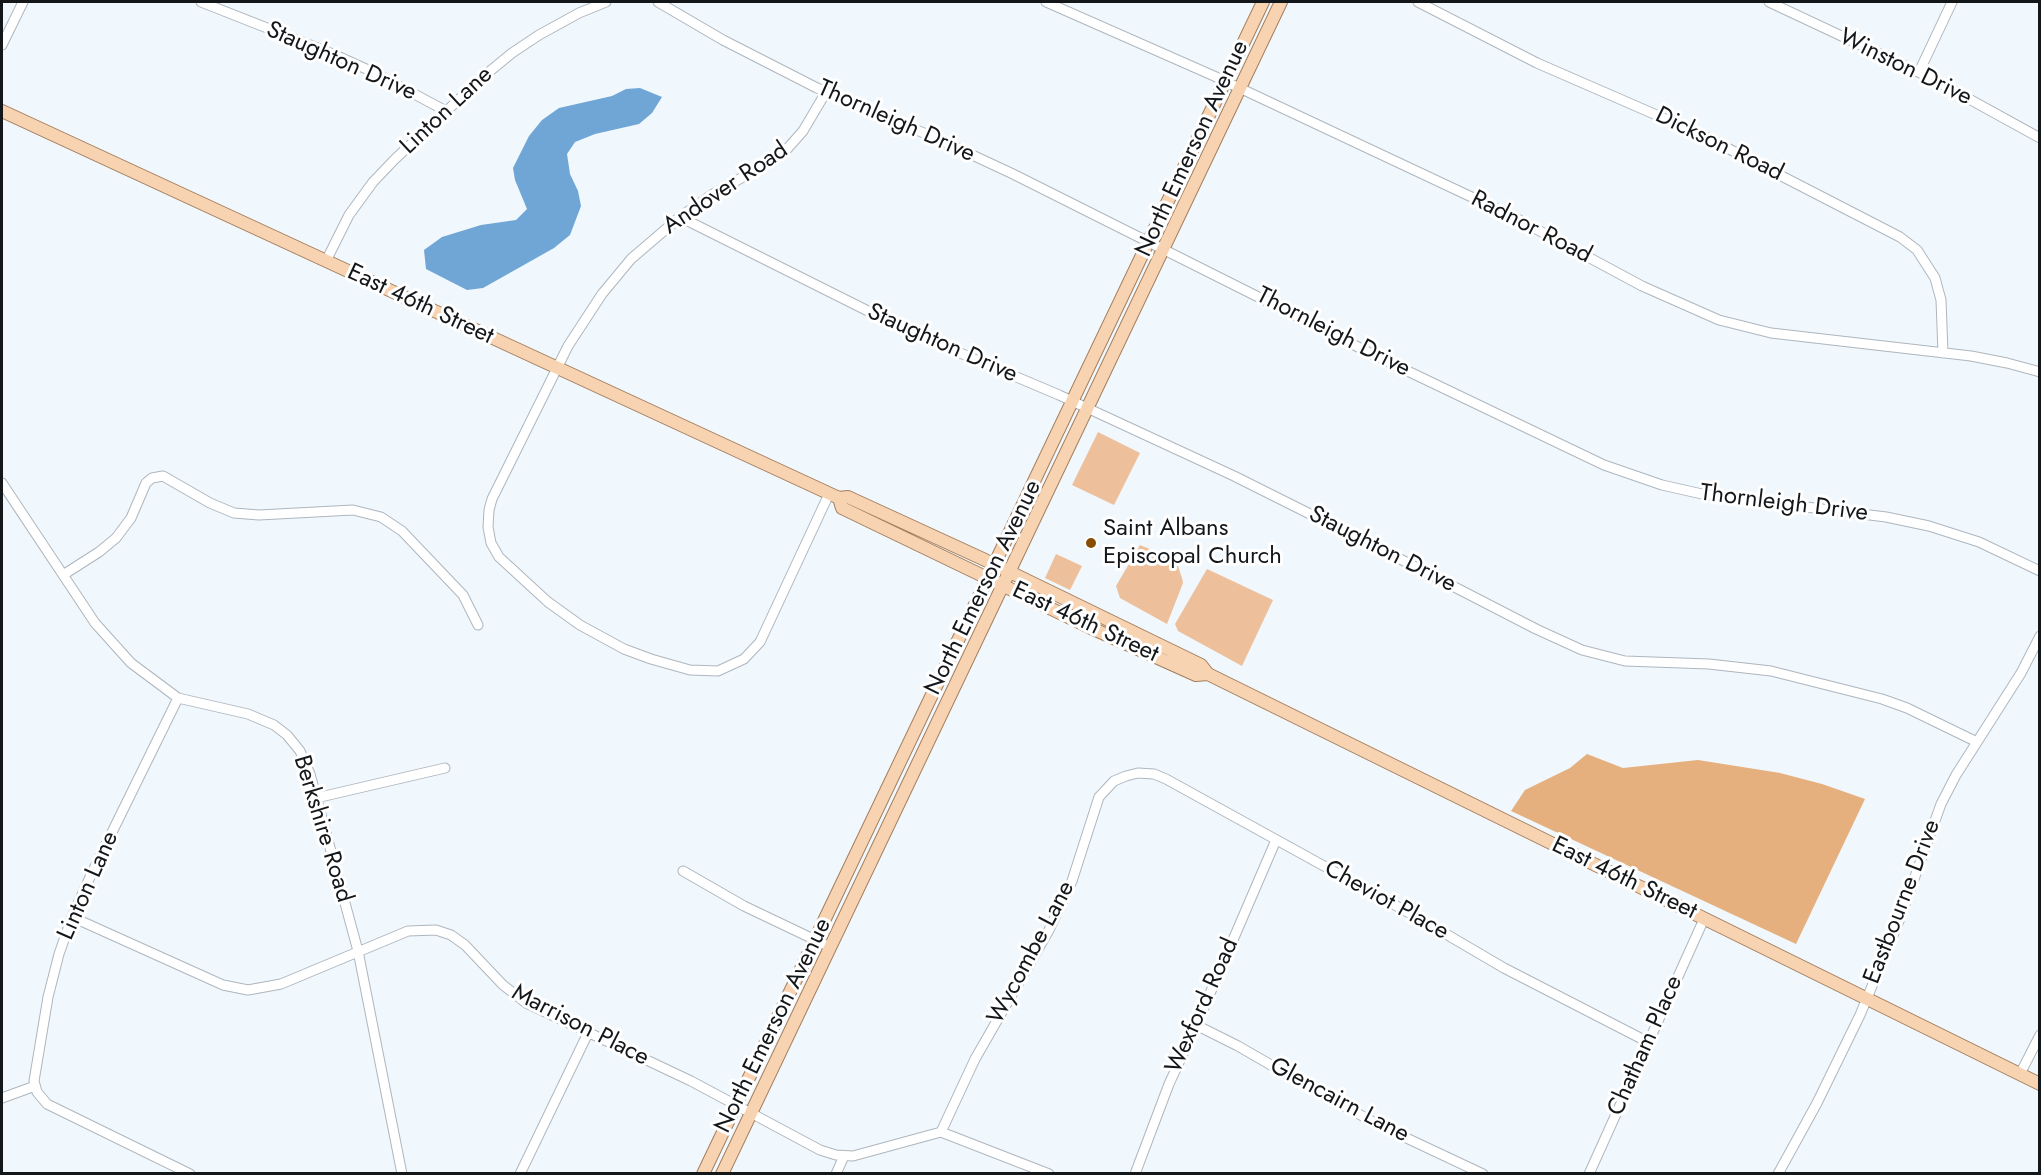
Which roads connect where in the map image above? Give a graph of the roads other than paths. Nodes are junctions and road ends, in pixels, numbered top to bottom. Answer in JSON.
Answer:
{"nodes":[{"id":1,"x":23,"y":2,"type":"edge"},
{"id":2,"x":201,"y":2,"type":"edge"},
{"id":3,"x":606,"y":2,"type":"edge"},
{"id":4,"x":658,"y":2,"type":"edge"},
{"id":5,"x":1046,"y":2,"type":"edge"},
{"id":6,"x":1263,"y":2,"type":"edge"},
{"id":7,"x":1281,"y":2,"type":"edge"},
{"id":8,"x":1418,"y":2,"type":"edge"},
{"id":9,"x":1769,"y":2,"type":"edge"},
{"id":10,"x":1952,"y":2,"type":"edge"},
{"id":11,"x":2,"y":45,"type":"edge"},
{"id":12,"x":1919,"y":72,"type":"junction"},
{"id":13,"x":1225,"y":81,"type":"junction"},
{"id":14,"x":1240,"y":89,"type":"junction"},
{"id":15,"x":826,"y":92,"type":"junction"},
{"id":16,"x":2,"y":111,"type":"edge"},
{"id":17,"x":446,"y":111,"type":"junction"},
{"id":18,"x":2040,"y":138,"type":"edge"},
{"id":19,"x":680,"y":217,"type":"junction"},
{"id":20,"x":1149,"y":241,"type":"junction"},
{"id":21,"x":1164,"y":248,"type":"junction"},
{"id":22,"x":326,"y":261,"type":"junction"},
{"id":23,"x":1943,"y":353,"type":"junction"},
{"id":24,"x":558,"y":368,"type":"junction"},
{"id":25,"x":2040,"y":372,"type":"edge"},
{"id":26,"x":1073,"y":401,"type":"junction"},
{"id":27,"x":1088,"y":408,"type":"junction"},
{"id":28,"x":2,"y":483,"type":"edge"},
{"id":29,"x":834,"y":496,"type":"junction"},
{"id":30,"x":995,"y":565,"type":"junction"},
{"id":31,"x":2040,"y":571,"type":"edge"},
{"id":32,"x":1010,"y":572,"type":"junction"},
{"id":33,"x":63,"y":575,"type":"junction"},
{"id":34,"x":989,"y":579,"type":"junction"},
{"id":35,"x":1004,"y":586,"type":"junction"},
{"id":36,"x":478,"y":625,"type":"dead end"},
{"id":37,"x":2040,"y":636,"type":"edge"},
{"id":38,"x":1208,"y":674,"type":"junction"},
{"id":39,"x":178,"y":698,"type":"junction"},
{"id":40,"x":1977,"y":742,"type":"junction"},
{"id":41,"x":445,"y":768,"type":"dead end"},
{"id":42,"x":1122,"y":777,"type":"joint"},
{"id":43,"x":316,"y":798,"type":"junction"},
{"id":44,"x":1276,"y":840,"type":"junction"},
{"id":45,"x":683,"y":871,"type":"dead end"},
{"id":46,"x":72,"y":917,"type":"junction"},
{"id":47,"x":1704,"y":919,"type":"junction"},
{"id":48,"x":815,"y":940,"type":"junction"},
{"id":49,"x":830,"y":947,"type":"junction"},
{"id":50,"x":358,"y":951,"type":"junction"},
{"id":51,"x":1866,"y":999,"type":"junction"},
{"id":52,"x":1196,"y":1024,"type":"junction"},
{"id":53,"x":588,"y":1033,"type":"junction"},
{"id":54,"x":2040,"y":1035,"type":"edge"},
{"id":55,"x":1648,"y":1042,"type":"junction"},
{"id":56,"x":2020,"y":1074,"type":"junction"},
{"id":57,"x":2040,"y":1084,"type":"edge"},
{"id":58,"x":35,"y":1086,"type":"junction"},
{"id":59,"x":2,"y":1098,"type":"edge"},
{"id":60,"x":736,"y":1105,"type":"junction"},
{"id":61,"x":750,"y":1113,"type":"junction"},
{"id":62,"x":941,"y":1132,"type":"junction"},
{"id":63,"x":844,"y":1156,"type":"junction"},
{"id":64,"x":190,"y":1173,"type":"edge"},
{"id":65,"x":402,"y":1173,"type":"edge"},
{"id":66,"x":520,"y":1173,"type":"edge"},
{"id":67,"x":703,"y":1173,"type":"edge"},
{"id":68,"x":722,"y":1173,"type":"edge"},
{"id":69,"x":836,"y":1173,"type":"edge"},
{"id":70,"x":1049,"y":1173,"type":"edge"},
{"id":71,"x":1136,"y":1173,"type":"edge"},
{"id":72,"x":1483,"y":1173,"type":"edge"},
{"id":73,"x":1589,"y":1173,"type":"edge"},
{"id":74,"x":1778,"y":1173,"type":"edge"}],
"edges":[{"from":1,"to":11,"type":"street"},
{"from":2,"to":17,"type":"street","name":"Staughton Drive"},
{"from":3,"to":17,"type":"street","name":"Linton Lane"},
{"from":4,"to":15,"type":"street","name":"Thornleigh Drive"},
{"from":5,"to":13,"type":"street","name":"Radnor Road"},
{"from":6,"to":13,"type":"main road","name":"North Emerson Avenue"},
{"from":7,"to":14,"type":"main road","name":"North Emerson Avenue"},
{"from":8,"to":23,"type":"street","name":"Dickson Road"},
{"from":9,"to":12,"type":"street","name":"Winston Drive"},
{"from":10,"to":12,"type":"street"},
{"from":12,"to":18,"type":"street","name":"Winston Drive"},
{"from":13,"to":14,"type":"street","name":"Radnor Road"},
{"from":13,"to":20,"type":"main road","name":"North Emerson Avenue"},
{"from":14,"to":21,"type":"main road","name":"North Emerson Avenue"},
{"from":14,"to":23,"type":"street","name":"Radnor Road"},
{"from":15,"to":19,"type":"street","name":"Andover Road"},
{"from":15,"to":20,"type":"street","name":"Thornleigh Drive"},
{"from":16,"to":22,"type":"main road","name":"East 46th Street"},
{"from":17,"to":22,"type":"street","name":"Linton Lane"},
{"from":19,"to":24,"type":"street","name":"Andover Road"},
{"from":19,"to":26,"type":"street","name":"Staughton Drive"},
{"from":20,"to":21,"type":"street","name":"Thornleigh Drive"},
{"from":20,"to":26,"type":"main road","name":"North Emerson Avenue"},
{"from":21,"to":27,"type":"main road","name":"North Emerson Avenue"},
{"from":21,"to":31,"type":"street","name":"Thornleigh Drive"},
{"from":22,"to":24,"type":"main road","name":"East 46th Street"},
{"from":23,"to":25,"type":"street","name":"Radnor Road"},
{"from":24,"to":29,"type":"main road","name":"East 46th Street"},
{"from":24,"to":29,"type":"street","name":"Andover Road"},
{"from":26,"to":27,"type":"street","name":"Staughton Drive"},
{"from":26,"to":30,"type":"main road","name":"North Emerson Avenue"},
{"from":27,"to":32,"type":"main road","name":"North Emerson Avenue"},
{"from":27,"to":40,"type":"street","name":"Staughton Drive"},
{"from":28,"to":33,"type":"street","name":"Berkshire Road"},
{"from":29,"to":30,"type":"main road","name":"East 46th Street"},
{"from":29,"to":34,"type":"main road","name":"East 46th Street"},
{"from":30,"to":32,"type":"main road","name":"East 46th Street"},
{"from":30,"to":34,"type":"main road","name":"North Emerson Avenue"},
{"from":32,"to":35,"type":"main road","name":"North Emerson Avenue"},
{"from":32,"to":38,"type":"main road","name":"East 46th Street"},
{"from":33,"to":36,"type":"street"},
{"from":33,"to":39,"type":"street","name":"Berkshire Road"},
{"from":34,"to":35,"type":"main road","name":"East 46th Street"},
{"from":34,"to":48,"type":"main road","name":"North Emerson Avenue"},
{"from":35,"to":38,"type":"main road","name":"East 46th Street"},
{"from":35,"to":49,"type":"main road","name":"North Emerson Avenue"},
{"from":37,"to":40,"type":"street","name":"Eastbourne Drive"},
{"from":38,"to":47,"type":"main road","name":"East 46th Street"},
{"from":39,"to":43,"type":"street","name":"Berkshire Road"},
{"from":39,"to":46,"type":"street","name":"Linton Lane"},
{"from":40,"to":51,"type":"street","name":"Eastbourne Drive"},
{"from":41,"to":43,"type":"street"},
{"from":42,"to":44,"type":"street","name":"Cheviot Place"},
{"from":42,"to":62,"type":"street","name":"Wycombe Lane"},
{"from":43,"to":50,"type":"street","name":"Berkshire Road"},
{"from":44,"to":52,"type":"street","name":"Wexford Road"},
{"from":44,"to":55,"type":"street","name":"Cheviot Place"},
{"from":45,"to":48,"type":"street"},
{"from":46,"to":50,"type":"street","name":"Marrison Place"},
{"from":46,"to":58,"type":"street","name":"Linton Lane"},
{"from":47,"to":51,"type":"main road","name":"East 46th Street"},
{"from":47,"to":55,"type":"street","name":"Chatham Place"},
{"from":48,"to":49,"type":"street"},
{"from":48,"to":60,"type":"main road","name":"North Emerson Avenue"},
{"from":49,"to":61,"type":"main road","name":"North Emerson Avenue"},
{"from":50,"to":53,"type":"street","name":"Marrison Place"},
{"from":50,"to":65,"type":"street","name":"Berkshire Road"},
{"from":51,"to":56,"type":"main road","name":"East 46th Street"},
{"from":51,"to":74,"type":"street","name":"Eastbourne Drive"},
{"from":52,"to":71,"type":"street","name":"Wexford Road"},
{"from":52,"to":72,"type":"street","name":"Glencairn Lane"},
{"from":53,"to":60,"type":"street","name":"Marrison Place"},
{"from":53,"to":66,"type":"street"},
{"from":54,"to":56,"type":"street"},
{"from":55,"to":73,"type":"street","name":"Chatham Place"},
{"from":56,"to":57,"type":"main road","name":"East 46th Street"},
{"from":58,"to":59,"type":"street"},
{"from":58,"to":64,"type":"street"},
{"from":60,"to":61,"type":"street","name":"Marrison Place"},
{"from":60,"to":67,"type":"main road","name":"North Emerson Avenue"},
{"from":61,"to":63,"type":"street","name":"Marrison Place"},
{"from":61,"to":68,"type":"main road","name":"North Emerson Avenue"},
{"from":62,"to":63,"type":"street"},
{"from":62,"to":70,"type":"street"},
{"from":63,"to":69,"type":"street"}]}
